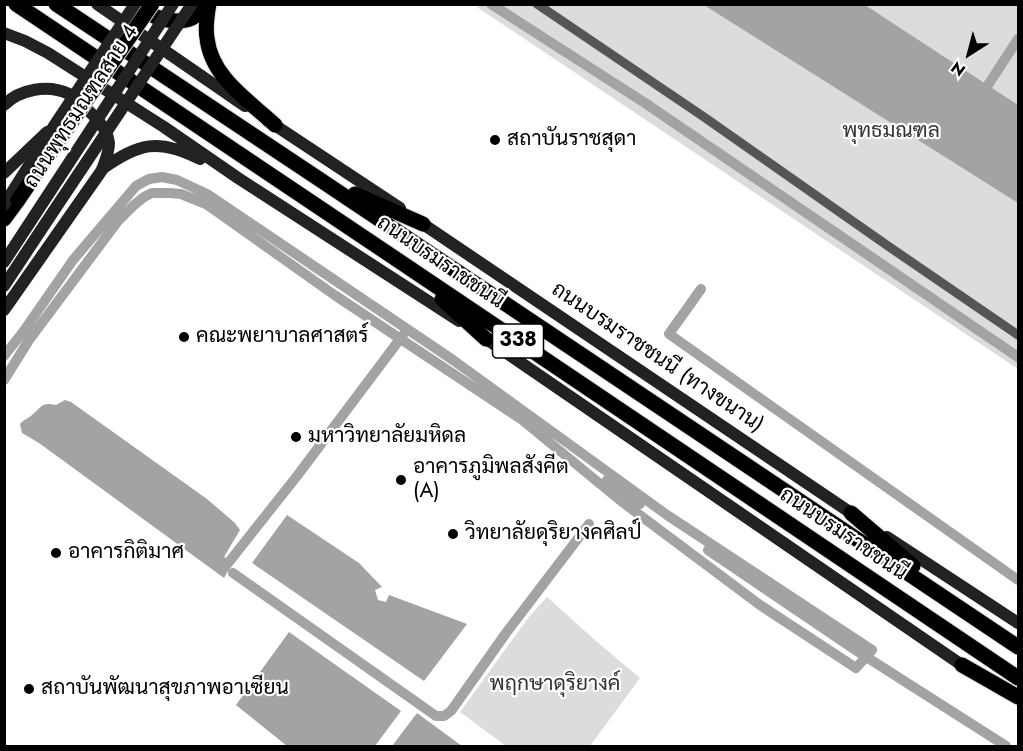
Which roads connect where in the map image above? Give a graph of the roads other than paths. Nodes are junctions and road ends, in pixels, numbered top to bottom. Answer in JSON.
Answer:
{"nodes":[{"id":1,"x":16,"y":4,"type":"edge"},
{"id":2,"x":56,"y":4,"type":"edge"},
{"id":3,"x":98,"y":4,"type":"edge"},
{"id":4,"x":135,"y":4,"type":"edge"},
{"id":5,"x":152,"y":4,"type":"edge"},
{"id":6,"x":173,"y":4,"type":"edge"},
{"id":7,"x":192,"y":4,"type":"edge"},
{"id":8,"x":208,"y":4,"type":"edge"},
{"id":9,"x":537,"y":4,"type":"edge"},
{"id":10,"x":4,"y":33,"type":"edge"},
{"id":11,"x":4,"y":105,"type":"edge"},
{"id":12,"x":275,"y":125,"type":"junction"},
{"id":13,"x":54,"y":126,"type":"junction"},
{"id":14,"x":102,"y":170,"type":"junction"},
{"id":15,"x":4,"y":173,"type":"edge"},
{"id":16,"x":238,"y":178,"type":"junction"},
{"id":17,"x":319,"y":179,"type":"junction"},
{"id":18,"x":4,"y":205,"type":"edge"},
{"id":19,"x":4,"y":219,"type":"edge"},
{"id":20,"x":423,"y":224,"type":"junction"},
{"id":21,"x":4,"y":262,"type":"edge"},
{"id":22,"x":402,"y":263,"type":"junction"},
{"id":23,"x":4,"y":286,"type":"edge"},
{"id":24,"x":4,"y":310,"type":"edge"},
{"id":25,"x":1018,"y":335,"type":"edge"},
{"id":26,"x":486,"y":339,"type":"junction"},
{"id":27,"x":851,"y":513,"type":"junction"},
{"id":28,"x":1018,"y":623,"type":"edge"},
{"id":29,"x":1013,"y":644,"type":"edge"},
{"id":30,"x":962,"y":665,"type":"junction"},
{"id":31,"x":1018,"y":678,"type":"edge"},
{"id":32,"x":1018,"y":697,"type":"edge"},
{"id":33,"x":1018,"y":703,"type":"edge"}],
"edges":[{"from":1,"to":22,"type":"main road","name":"ถนนบรมราชชนนี","number":"338"},
{"from":2,"to":17,"type":"main road","name":"ถนนบรมราชชนนี","number":"338"},
{"from":3,"to":12,"type":"main road","name":"ถนนบรมราชชนนี (ทางขนาน)"},
{"from":4,"to":8,"type":"main road"},
{"from":4,"to":13,"type":"main road","name":"ถนนพุทธมณฑลสาย 4","bridge":true},
{"from":5,"to":19,"type":"main road","bridge":true},
{"from":6,"to":21,"type":"main road","name":"ถนนพุทธมณฑลสาย 4","bridge":true},
{"from":7,"to":23,"type":"main road","bridge":true},
{"from":8,"to":12,"type":"main road"},
{"from":9,"to":25,"type":"street"},
{"from":10,"to":16,"type":"main road"},
{"from":11,"to":14,"type":"main road"},
{"from":12,"to":20,"type":"main road","name":"ถนนบรมราชชนนี (ทางขนาน)","number":"338"},
{"from":13,"to":15,"type":"main road","bridge":true},
{"from":13,"to":18,"type":"main road","name":"ถนนพุทธมณฑลสาย 4","bridge":true},
{"from":14,"to":16,"type":"main road"},
{"from":14,"to":24,"type":"main road"},
{"from":16,"to":26,"type":"main road","number":"338"},
{"from":17,"to":20,"type":"main road"},
{"from":17,"to":29,"type":"main road","name":"ถนนบรมราชชนนี","number":"338"},
{"from":20,"to":27,"type":"main road","name":"ถนนบรมราชชนนี (ทางขนาน)","number":"338"},
{"from":22,"to":26,"type":"main road"},
{"from":22,"to":31,"type":"main road","name":"ถนนบรมราชชนนี","number":"338"},
{"from":26,"to":30,"type":"main road","number":"338"},
{"from":27,"to":28,"type":"main road","name":"ถนนบรมราชชนนี (ทางขนาน)","number":"338"},
{"from":27,"to":29,"type":"main road"},
{"from":30,"to":32,"type":"main road"},
{"from":30,"to":33,"type":"main road","number":"338"}]}
